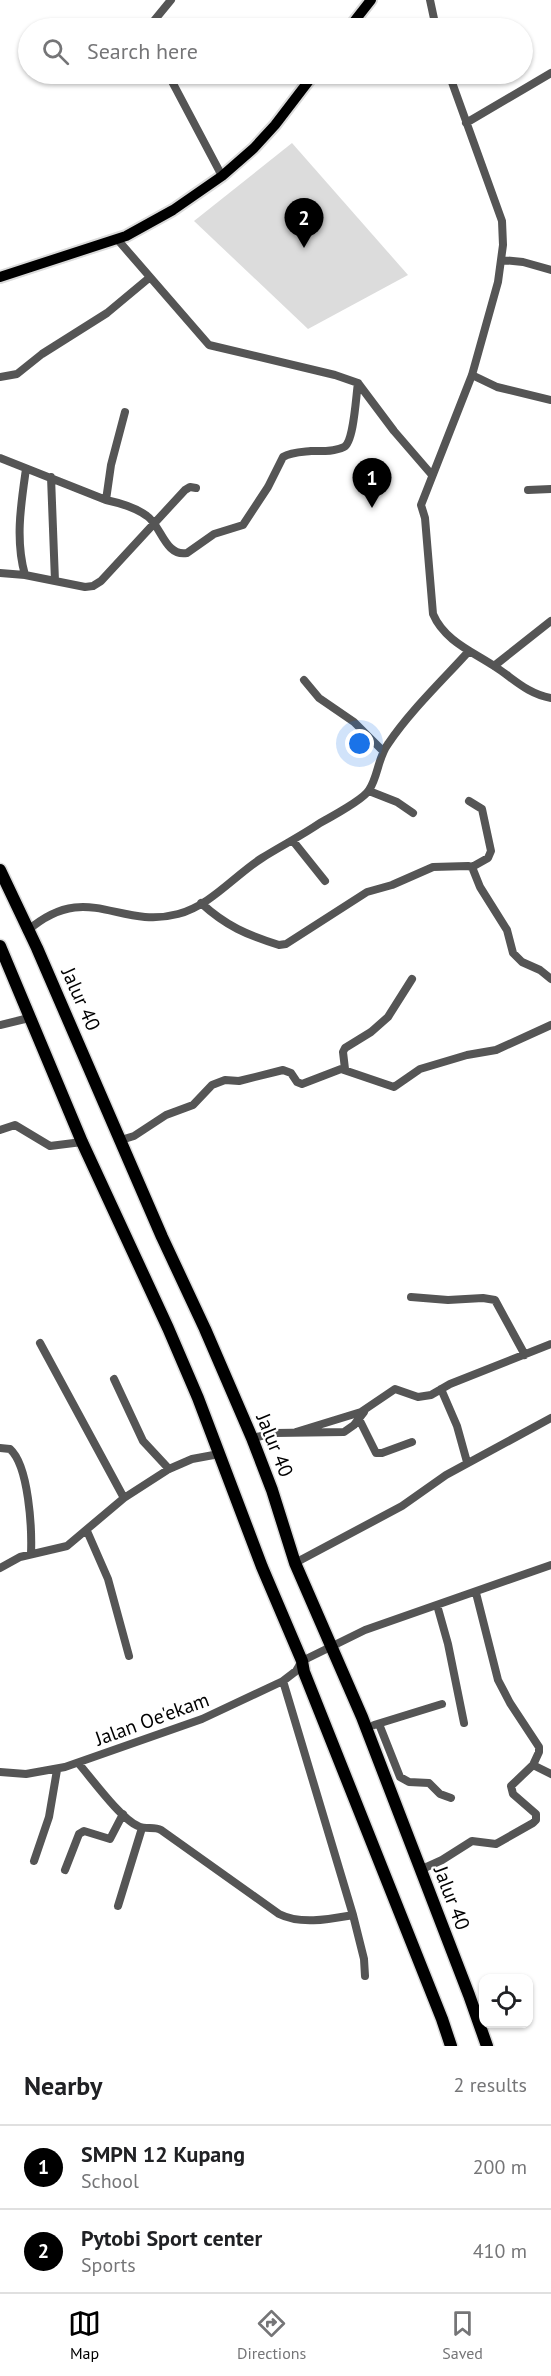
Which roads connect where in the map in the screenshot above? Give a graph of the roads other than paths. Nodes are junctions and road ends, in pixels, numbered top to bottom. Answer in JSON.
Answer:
{"nodes":[{"id":1,"x":171,"y":0,"type":"edge"},
{"id":2,"x":371,"y":0,"type":"edge"},
{"id":3,"x":430,"y":0,"type":"edge"},
{"id":4,"x":156,"y":18,"type":"edge"},
{"id":5,"x":357,"y":18,"type":"edge"},
{"id":6,"x":434,"y":18,"type":"edge"},
{"id":7,"x":551,"y":73,"type":"edge"},
{"id":8,"x":173,"y":84,"type":"edge"},
{"id":9,"x":306,"y":84,"type":"edge"},
{"id":10,"x":452,"y":84,"type":"edge"},
{"id":11,"x":532,"y":84,"type":"edge"},
{"id":12,"x":533,"y":84,"type":"edge"},
{"id":13,"x":466,"y":123,"type":"junction"},
{"id":14,"x":222,"y":176,"type":"junction"},
{"id":15,"x":117,"y":239,"type":"junction"},
{"id":16,"x":502,"y":260,"type":"junction"},
{"id":17,"x":551,"y":270,"type":"edge"},
{"id":18,"x":0,"y":277,"type":"edge"},
{"id":19,"x":149,"y":278,"type":"junction"},
{"id":20,"x":472,"y":375,"type":"junction"},
{"id":21,"x":0,"y":377,"type":"edge"},
{"id":22,"x":357,"y":383,"type":"junction"},
{"id":23,"x":551,"y":400,"type":"edge"},
{"id":24,"x":126,"y":412,"type":"dead end"},
{"id":25,"x":0,"y":458,"type":"edge"},
{"id":26,"x":26,"y":469,"type":"junction"},
{"id":27,"x":432,"y":475,"type":"junction"},
{"id":28,"x":51,"y":477,"type":"junction"},
{"id":29,"x":196,"y":488,"type":"dead end"},
{"id":30,"x":551,"y":489,"type":"edge"},
{"id":31,"x":528,"y":490,"type":"dead end"},
{"id":32,"x":106,"y":500,"type":"junction"},
{"id":33,"x":154,"y":522,"type":"junction"},
{"id":34,"x":0,"y":573,"type":"edge"},
{"id":35,"x":25,"y":575,"type":"junction"},
{"id":36,"x":55,"y":581,"type":"junction"},
{"id":37,"x":551,"y":621,"type":"edge"},
{"id":38,"x":469,"y":651,"type":"junction"},
{"id":39,"x":494,"y":666,"type":"junction"},
{"id":40,"x":303,"y":680,"type":"dead end"},
{"id":41,"x":551,"y":698,"type":"edge"},
{"id":42,"x":383,"y":751,"type":"junction"},
{"id":43,"x":369,"y":791,"type":"junction"},
{"id":44,"x":469,"y":801,"type":"dead end"},
{"id":45,"x":413,"y":813,"type":"dead end"},
{"id":46,"x":293,"y":841,"type":"junction"},
{"id":47,"x":472,"y":867,"type":"junction"},
{"id":48,"x":0,"y":870,"type":"edge"},
{"id":49,"x":325,"y":881,"type":"dead end"},
{"id":50,"x":201,"y":903,"type":"junction"},
{"id":51,"x":27,"y":931,"type":"junction"},
{"id":52,"x":0,"y":946,"type":"edge"},
{"id":53,"x":412,"y":979,"type":"dead end"},
{"id":54,"x":551,"y":979,"type":"edge"},
{"id":55,"x":29,"y":1018,"type":"junction"},
{"id":56,"x":0,"y":1025,"type":"edge"},
{"id":57,"x":551,"y":1025,"type":"edge"},
{"id":58,"x":345,"y":1069,"type":"junction"},
{"id":59,"x":0,"y":1130,"type":"edge"},
{"id":60,"x":121,"y":1140,"type":"junction"},
{"id":61,"x":82,"y":1143,"type":"junction"},
{"id":62,"x":411,"y":1297,"type":"dead end"},
{"id":63,"x":40,"y":1343,"type":"dead end"},
{"id":64,"x":551,"y":1344,"type":"edge"},
{"id":65,"x":525,"y":1355,"type":"junction"},
{"id":66,"x":114,"y":1379,"type":"dead end"},
{"id":67,"x":441,"y":1389,"type":"junction"},
{"id":68,"x":376,"y":1401,"type":"junction"},
{"id":69,"x":358,"y":1417,"type":"junction"},
{"id":70,"x":551,"y":1418,"type":"edge"},
{"id":71,"x":296,"y":1432,"type":"junction"},
{"id":72,"x":252,"y":1438,"type":"junction"},
{"id":73,"x":412,"y":1442,"type":"dead end"},
{"id":74,"x":0,"y":1448,"type":"edge"},
{"id":75,"x":219,"y":1454,"type":"junction"},
{"id":76,"x":467,"y":1462,"type":"junction"},
{"id":77,"x":169,"y":1469,"type":"junction"},
{"id":78,"x":124,"y":1498,"type":"junction"},
{"id":79,"x":87,"y":1531,"type":"junction"},
{"id":80,"x":31,"y":1554,"type":"junction"},
{"id":81,"x":295,"y":1563,"type":"junction"},
{"id":82,"x":551,"y":1565,"type":"edge"},
{"id":83,"x":0,"y":1568,"type":"edge"},
{"id":84,"x":476,"y":1593,"type":"junction"},
{"id":85,"x":436,"y":1605,"type":"junction"},
{"id":86,"x":332,"y":1646,"type":"junction"},
{"id":87,"x":129,"y":1656,"type":"dead end"},
{"id":88,"x":302,"y":1660,"type":"junction"},
{"id":89,"x":283,"y":1681,"type":"junction"},
{"id":90,"x":442,"y":1704,"type":"dead end"},
{"id":91,"x":464,"y":1723,"type":"dead end"},
{"id":92,"x":379,"y":1724,"type":"junction"},
{"id":93,"x":365,"y":1725,"type":"junction"},
{"id":94,"x":79,"y":1764,"type":"junction"},
{"id":95,"x":533,"y":1765,"type":"junction"},
{"id":96,"x":57,"y":1770,"type":"junction"},
{"id":97,"x":0,"y":1772,"type":"edge"},
{"id":98,"x":551,"y":1774,"type":"edge"},
{"id":99,"x":451,"y":1798,"type":"dead end"},
{"id":100,"x":123,"y":1814,"type":"junction"},
{"id":101,"x":142,"y":1828,"type":"junction"},
{"id":102,"x":34,"y":1861,"type":"dead end"},
{"id":103,"x":65,"y":1870,"type":"dead end"},
{"id":104,"x":420,"y":1870,"type":"junction"},
{"id":105,"x":118,"y":1906,"type":"dead end"},
{"id":106,"x":353,"y":1915,"type":"junction"},
{"id":107,"x":365,"y":1976,"type":"dead end"},
{"id":108,"x":451,"y":2046,"type":"edge"},
{"id":109,"x":487,"y":2046,"type":"edge"}],
"edges":[{"from":1,"to":4,"type":"street"},
{"from":2,"to":5,"type":"main road"},
{"from":3,"to":6,"type":"street"},
{"from":7,"to":12,"type":"street"},
{"from":8,"to":14,"type":"street"},
{"from":9,"to":14,"type":"main road"},
{"from":10,"to":13,"type":"street"},
{"from":11,"to":13,"type":"street"},
{"from":13,"to":16,"type":"street"},
{"from":14,"to":15,"type":"main road"},
{"from":15,"to":18,"type":"main road"},
{"from":15,"to":19,"type":"street"},
{"from":16,"to":17,"type":"street"},
{"from":16,"to":20,"type":"street"},
{"from":19,"to":21,"type":"street"},
{"from":19,"to":22,"type":"street"},
{"from":20,"to":23,"type":"street"},
{"from":20,"to":27,"type":"street"},
{"from":22,"to":27,"type":"street"},
{"from":22,"to":33,"type":"street"},
{"from":24,"to":32,"type":"street"},
{"from":25,"to":26,"type":"street"},
{"from":26,"to":28,"type":"street"},
{"from":26,"to":35,"type":"street"},
{"from":27,"to":38,"type":"street"},
{"from":28,"to":32,"type":"street"},
{"from":28,"to":36,"type":"street"},
{"from":29,"to":33,"type":"street"},
{"from":30,"to":31,"type":"street"},
{"from":32,"to":33,"type":"street"},
{"from":33,"to":36,"type":"street"},
{"from":34,"to":35,"type":"street"},
{"from":35,"to":36,"type":"street"},
{"from":37,"to":39,"type":"street"},
{"from":38,"to":39,"type":"street"},
{"from":38,"to":42,"type":"street"},
{"from":39,"to":41,"type":"street"},
{"from":40,"to":42,"type":"street"},
{"from":42,"to":43,"type":"street"},
{"from":43,"to":45,"type":"street"},
{"from":43,"to":46,"type":"street"},
{"from":44,"to":47,"type":"street"},
{"from":46,"to":49,"type":"street"},
{"from":46,"to":50,"type":"street"},
{"from":47,"to":50,"type":"street"},
{"from":47,"to":54,"type":"street"},
{"from":48,"to":51,"type":"highway","name":"Jalur 40"},
{"from":50,"to":51,"type":"street"},
{"from":51,"to":60,"type":"highway","name":"Jalur 40"},
{"from":52,"to":55,"type":"highway"},
{"from":53,"to":58,"type":"street"},
{"from":55,"to":56,"type":"street"},
{"from":55,"to":61,"type":"highway"},
{"from":57,"to":58,"type":"street"},
{"from":58,"to":60,"type":"street"},
{"from":59,"to":61,"type":"street"},
{"from":60,"to":72,"type":"highway","name":"Jalur 40"},
{"from":61,"to":75,"type":"highway"},
{"from":62,"to":65,"type":"street"},
{"from":63,"to":78,"type":"street"},
{"from":64,"to":65,"type":"street"},
{"from":65,"to":67,"type":"street"},
{"from":66,"to":77,"type":"street"},
{"from":67,"to":68,"type":"street"},
{"from":67,"to":76,"type":"street"},
{"from":68,"to":69,"type":"street"},
{"from":68,"to":71,"type":"street"},
{"from":69,"to":71,"type":"street"},
{"from":69,"to":73,"type":"street"},
{"from":70,"to":76,"type":"street"},
{"from":71,"to":72,"type":"street"},
{"from":72,"to":81,"type":"highway","name":"Jalur 40"},
{"from":74,"to":80,"type":"street"},
{"from":75,"to":77,"type":"street"},
{"from":75,"to":88,"type":"highway"},
{"from":76,"to":81,"type":"street"},
{"from":77,"to":78,"type":"street"},
{"from":78,"to":79,"type":"street"},
{"from":79,"to":80,"type":"street"},
{"from":79,"to":87,"type":"street"},
{"from":80,"to":83,"type":"street"},
{"from":81,"to":86,"type":"highway","name":"Jalur 40"},
{"from":82,"to":84,"type":"street"},
{"from":84,"to":85,"type":"street"},
{"from":84,"to":95,"type":"street"},
{"from":85,"to":86,"type":"street"},
{"from":85,"to":91,"type":"street"},
{"from":86,"to":88,"type":"street"},
{"from":86,"to":93,"type":"highway","name":"Jalur 40"},
{"from":88,"to":89,"type":"street","name":"Jalan Oe'ekam"},
{"from":88,"to":108,"type":"highway"},
{"from":89,"to":94,"type":"street","name":"Jalan Oe'ekam"},
{"from":89,"to":106,"type":"street"},
{"from":90,"to":92,"type":"street"},
{"from":92,"to":93,"type":"street"},
{"from":92,"to":99,"type":"street"},
{"from":93,"to":104,"type":"highway","name":"Jalur 40"},
{"from":94,"to":96,"type":"street","name":"Jalan Oe'ekam"},
{"from":94,"to":100,"type":"street"},
{"from":95,"to":98,"type":"street"},
{"from":95,"to":104,"type":"street"},
{"from":96,"to":97,"type":"street","name":"Jalan Oe'ekam"},
{"from":96,"to":102,"type":"street"},
{"from":100,"to":101,"type":"street"},
{"from":100,"to":103,"type":"street"},
{"from":101,"to":105,"type":"street"},
{"from":101,"to":106,"type":"street"},
{"from":104,"to":109,"type":"highway","name":"Jalur 40"},
{"from":106,"to":107,"type":"street"}]}
